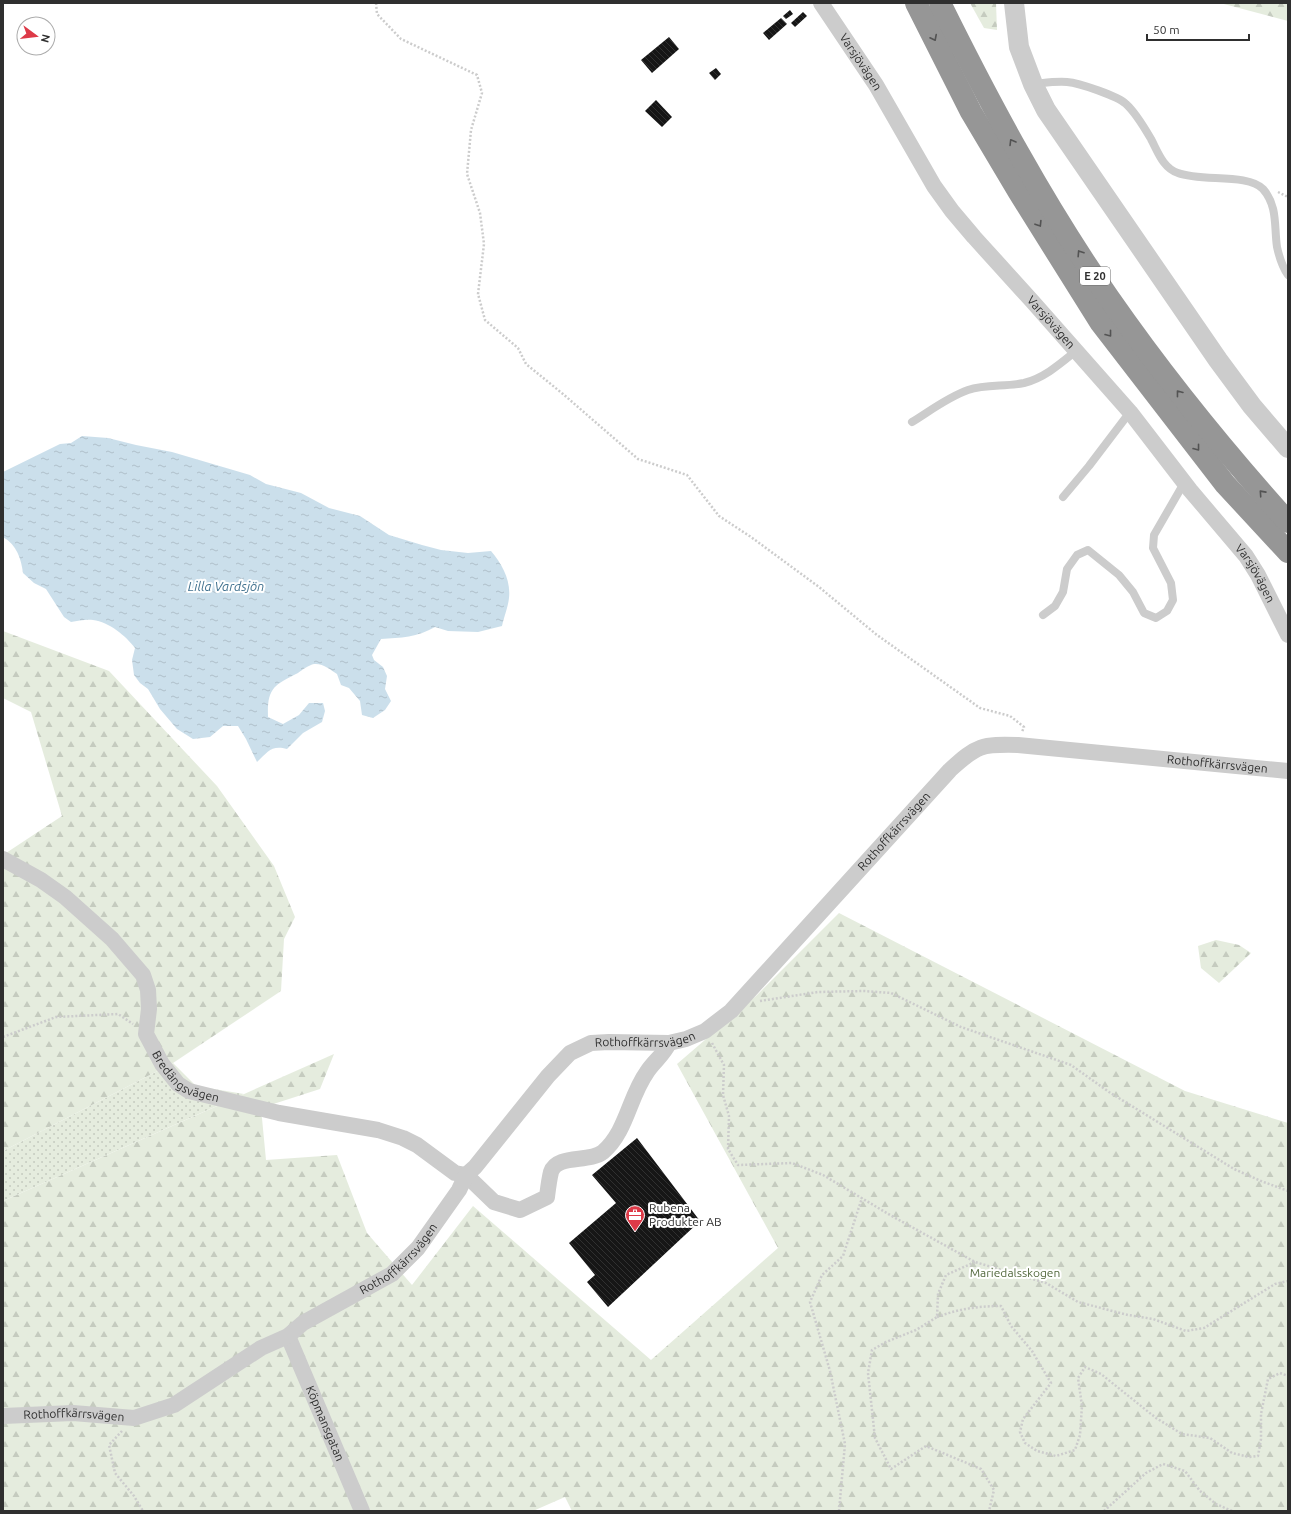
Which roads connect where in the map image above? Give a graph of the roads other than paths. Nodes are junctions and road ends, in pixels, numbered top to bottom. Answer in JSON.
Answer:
{"nodes":[{"id":1,"x":822,"y":3,"type":"edge"},
{"id":2,"x":916,"y":3,"type":"edge"},
{"id":3,"x":940,"y":3,"type":"edge"},
{"id":4,"x":1014,"y":3,"type":"edge"},
{"id":5,"x":1033,"y":84,"type":"junction"},
{"id":6,"x":1288,"y":275,"type":"edge"},
{"id":7,"x":1076,"y":351,"type":"junction"},
{"id":8,"x":1130,"y":412,"type":"junction"},
{"id":9,"x":912,"y":422,"type":"dead end"},
{"id":10,"x":1288,"y":448,"type":"edge"},
{"id":11,"x":1184,"y":483,"type":"junction"},
{"id":12,"x":1063,"y":497,"type":"dead end"},
{"id":13,"x":1288,"y":522,"type":"edge"},
{"id":14,"x":1288,"y":552,"type":"edge"},
{"id":15,"x":1043,"y":615,"type":"dead end"},
{"id":16,"x":1288,"y":635,"type":"edge"},
{"id":17,"x":1288,"y":771,"type":"edge"},
{"id":18,"x":3,"y":859,"type":"edge"},
{"id":19,"x":669,"y":1043,"type":"junction"},
{"id":20,"x":466,"y":1175,"type":"junction"},
{"id":21,"x":288,"y":1336,"type":"junction"},
{"id":22,"x":3,"y":1416,"type":"edge"},
{"id":23,"x":362,"y":1511,"type":"edge"}],
"edges":[{"from":1,"to":7,"type":"street","name":"Varsjövägen"},
{"from":2,"to":14,"type":"highway","number":"E 20","one_way":true},
{"from":13,"to":3,"type":"highway","number":"E 20","one_way":true},
{"from":4,"to":5,"type":"street"},
{"from":5,"to":6,"type":"lane"},
{"from":5,"to":10,"type":"street"},
{"from":7,"to":8,"type":"street","name":"Varsjövägen"},
{"from":7,"to":9,"type":"lane"},
{"from":8,"to":11,"type":"street","name":"Varsjövägen"},
{"from":8,"to":12,"type":"lane"},
{"from":11,"to":15,"type":"lane"},
{"from":11,"to":16,"type":"street","name":"Varsjövägen"},
{"from":17,"to":19,"type":"street","name":"Rothoffkärrsvägen"},
{"from":18,"to":20,"type":"street","name":"Bredängsvägen"},
{"from":19,"to":20,"type":"street","name":"Rothoffkärrsvägen"},
{"from":19,"to":20,"type":"street"},
{"from":20,"to":21,"type":"street","name":"Rothoffkärrsvägen"},
{"from":21,"to":22,"type":"street","name":"Rothoffkärrsvägen"},
{"from":21,"to":23,"type":"street","name":"Köpmansgatan"}]}
